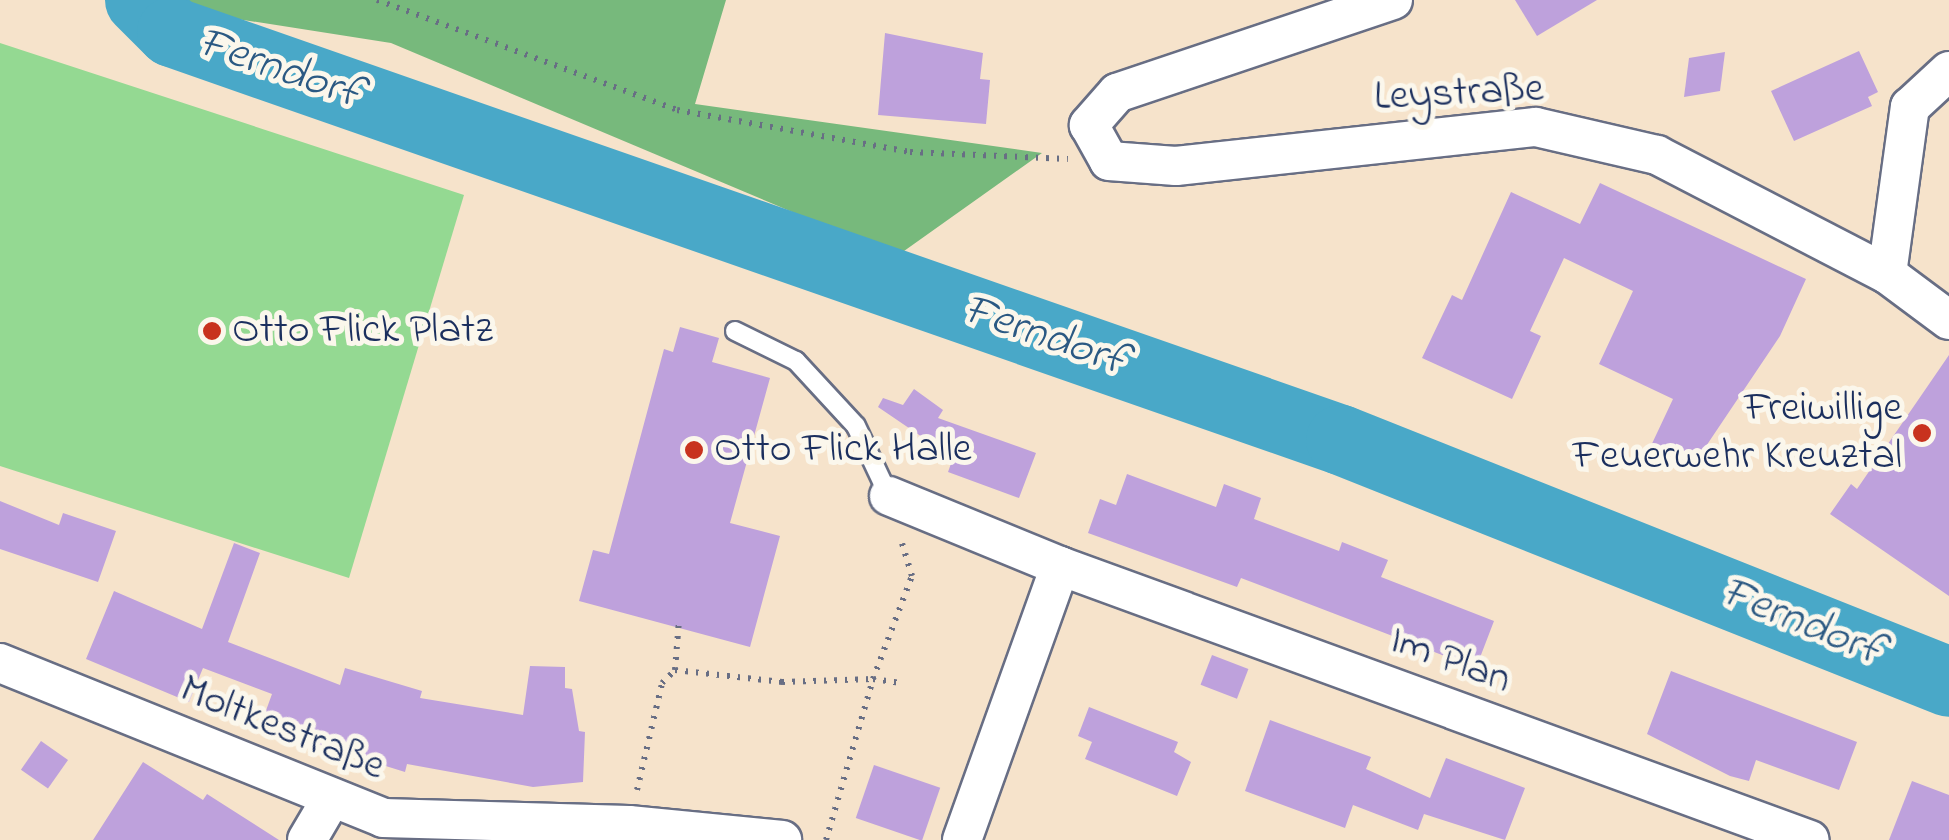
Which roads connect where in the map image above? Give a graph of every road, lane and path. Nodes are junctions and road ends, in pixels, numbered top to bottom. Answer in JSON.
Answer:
{"nodes":[{"id":1,"x":377,"y":0,"type":"edge"},
{"id":2,"x":1393,"y":0,"type":"edge"},
{"id":3,"x":1949,"y":70,"type":"edge"},
{"id":4,"x":1109,"y":162,"type":"junction"},
{"id":5,"x":1887,"y":274,"type":"junction"},
{"id":6,"x":1949,"y":320,"type":"edge"},
{"id":7,"x":735,"y":331,"type":"dead end"},
{"id":8,"x":888,"y":496,"type":"junction"},
{"id":9,"x":1060,"y":566,"type":"junction"},
{"id":10,"x":679,"y":620,"type":"dead end"},
{"id":11,"x":0,"y":662,"type":"edge"},
{"id":12,"x":675,"y":670,"type":"junction"},
{"id":13,"x":873,"y":679,"type":"junction"},
{"id":14,"x":903,"y":683,"type":"dead end"},
{"id":15,"x":330,"y":801,"type":"junction"},
{"id":16,"x":629,"y":826,"type":"junction"},
{"id":17,"x":307,"y":840,"type":"edge"},
{"id":18,"x":782,"y":840,"type":"edge"},
{"id":19,"x":826,"y":840,"type":"edge"},
{"id":20,"x":962,"y":840,"type":"edge"},
{"id":21,"x":1810,"y":840,"type":"edge"}],
"edges":[{"from":1,"to":4,"type":"path"},
{"from":2,"to":4,"type":"street"},
{"from":3,"to":5,"type":"street"},
{"from":4,"to":5,"type":"street","name":"Leystraße"},
{"from":5,"to":6,"type":"street","name":"Leystraße"},
{"from":7,"to":8,"type":"lane"},
{"from":8,"to":9,"type":"street","name":"Im Plan"},
{"from":8,"to":13,"type":"path"},
{"from":9,"to":20,"type":"street"},
{"from":9,"to":21,"type":"street","name":"Im Plan"},
{"from":10,"to":12,"type":"path"},
{"from":11,"to":15,"type":"street","name":"Moltkestraße"},
{"from":12,"to":13,"type":"path"},
{"from":12,"to":16,"type":"path"},
{"from":13,"to":14,"type":"path"},
{"from":13,"to":19,"type":"path"},
{"from":15,"to":16,"type":"street","name":"Moltkestraße"},
{"from":15,"to":17,"type":"street"},
{"from":16,"to":18,"type":"street","name":"Moltkestraße"}]}
